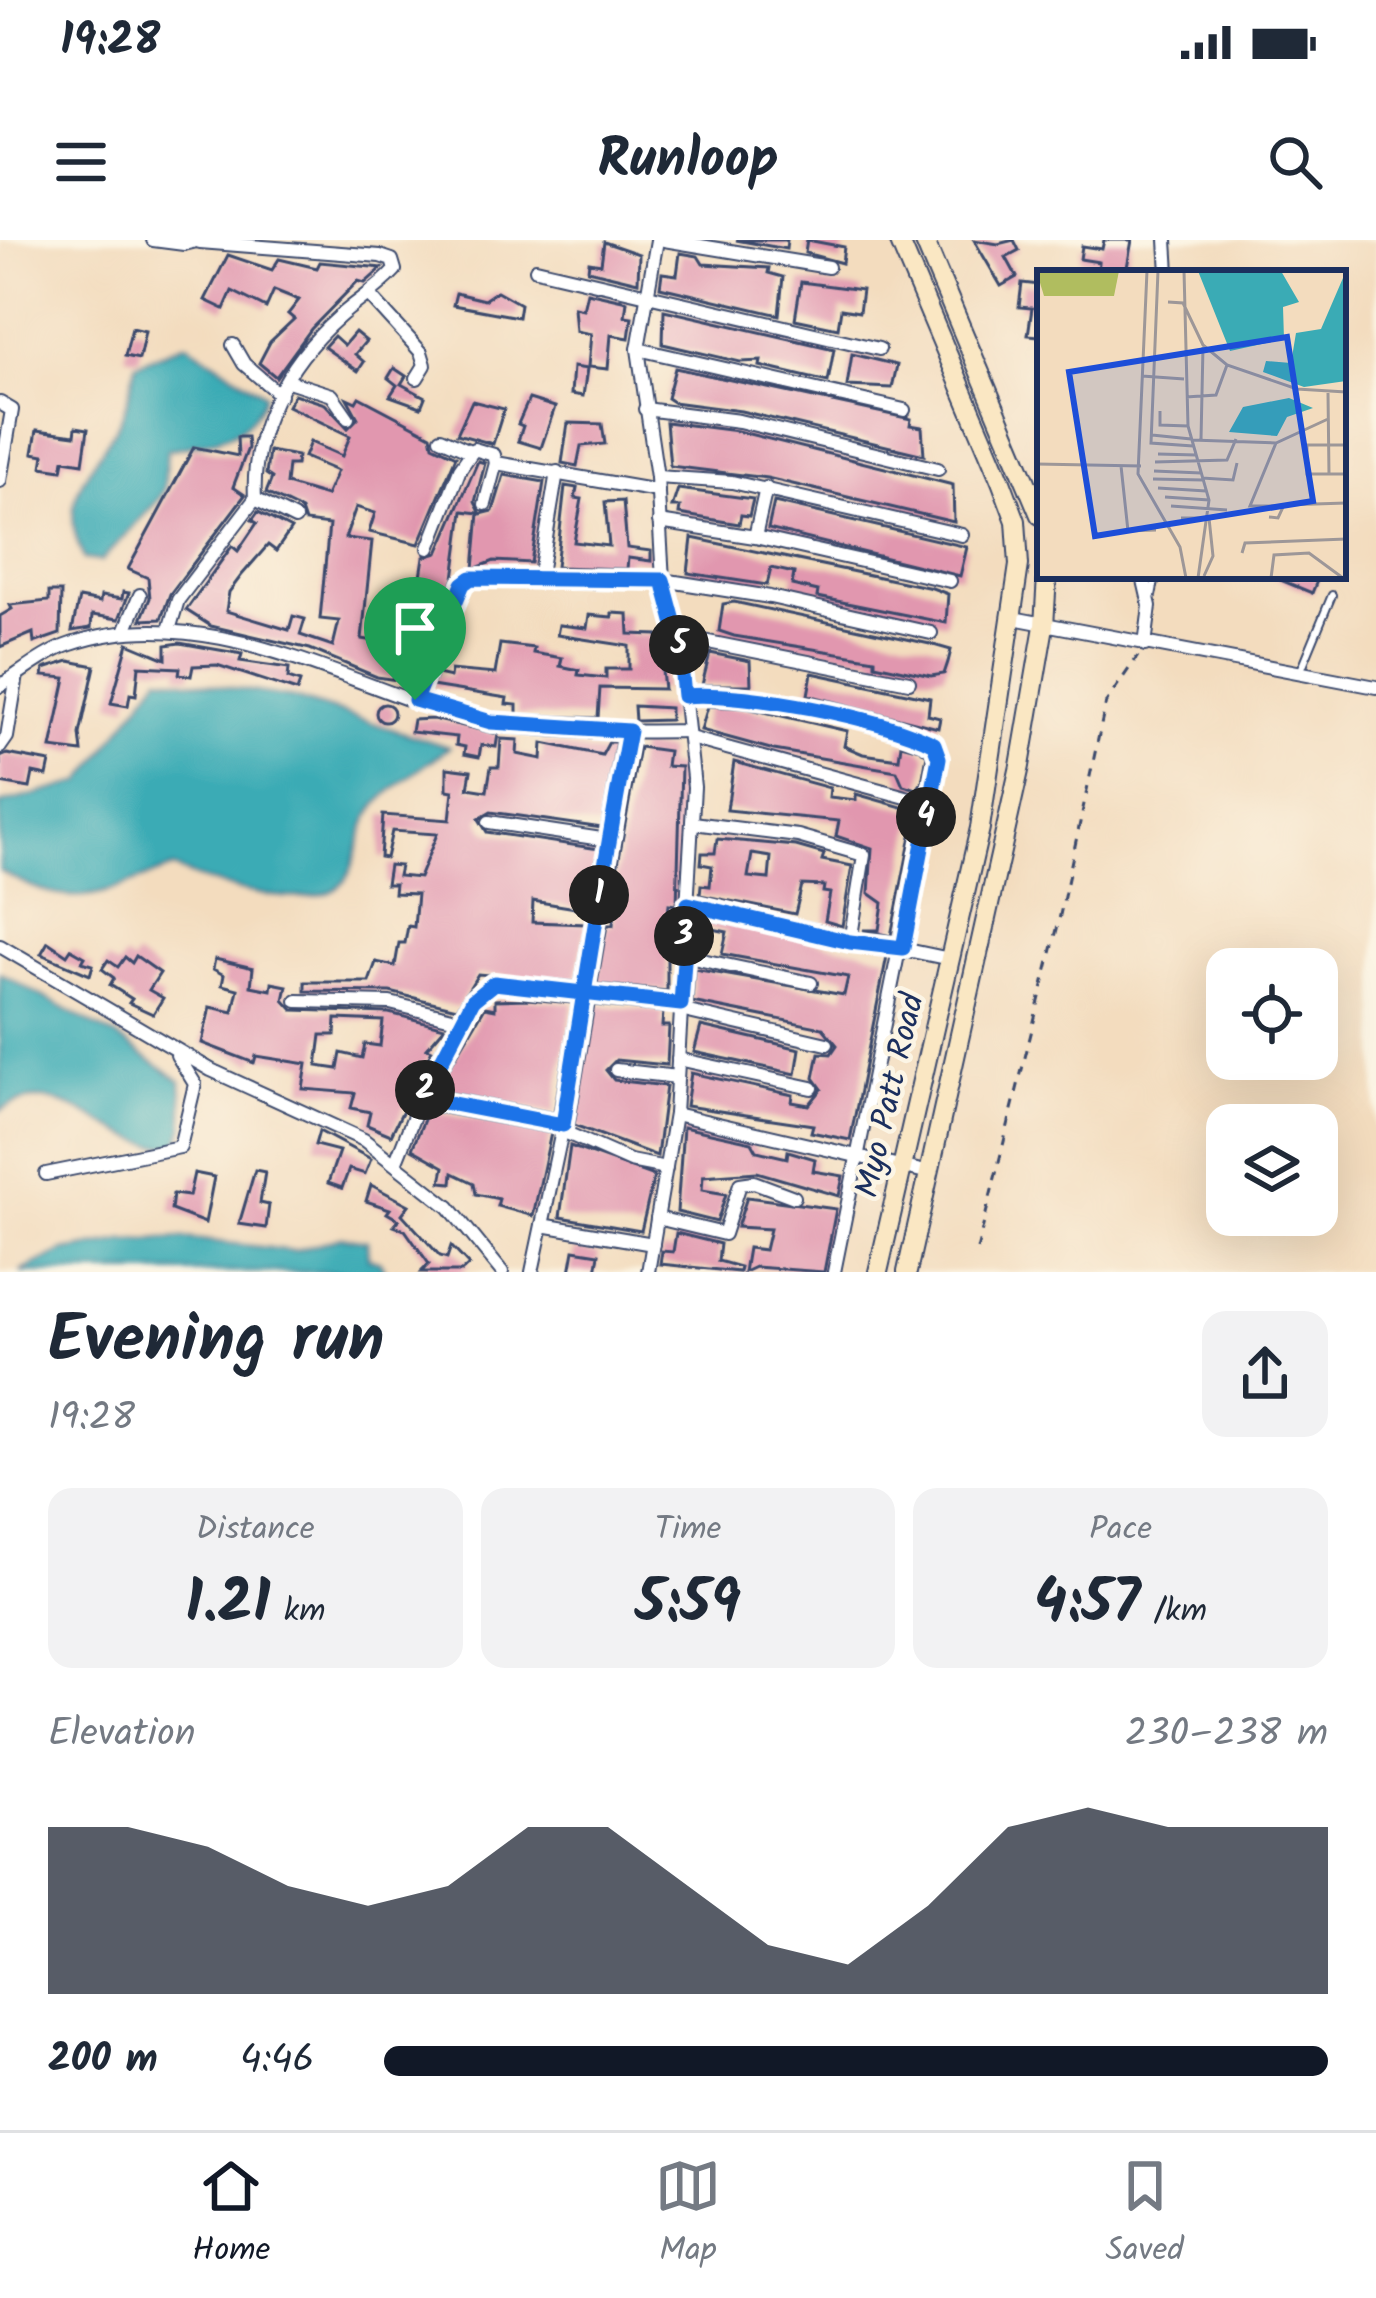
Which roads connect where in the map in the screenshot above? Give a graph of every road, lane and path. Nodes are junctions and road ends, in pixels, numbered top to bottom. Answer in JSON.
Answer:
{"nodes":[{"id":1,"x":153,"y":240,"type":"edge"},
{"id":2,"x":661,"y":240,"type":"edge"},
{"id":3,"x":899,"y":240,"type":"edge"},
{"id":4,"x":924,"y":240,"type":"edge"},
{"id":5,"x":1166,"y":240,"type":"edge"},
{"id":6,"x":201,"y":241,"type":"edge"},
{"id":7,"x":536,"y":268,"type":"dead end"},
{"id":8,"x":828,"y":268,"type":"dead end"},
{"id":9,"x":1168,"y":270,"type":"edge"},
{"id":10,"x":646,"y":293,"type":"junction"},
{"id":11,"x":371,"y":297,"type":"junction"},
{"id":12,"x":233,"y":345,"type":"dead end"},
{"id":13,"x":638,"y":349,"type":"junction"},
{"id":14,"x":879,"y":350,"type":"dead end"},
{"id":15,"x":417,"y":378,"type":"dead end"},
{"id":16,"x":288,"y":381,"type":"junction"},
{"id":17,"x":280,"y":395,"type":"junction"},
{"id":18,"x":0,"y":403,"type":"edge"},
{"id":19,"x":645,"y":409,"type":"junction"},
{"id":20,"x":904,"y":410,"type":"dead end"},
{"id":21,"x":349,"y":418,"type":"dead end"},
{"id":22,"x":441,"y":438,"type":"dead end"},
{"id":23,"x":470,"y":451,"type":"junction"},
{"id":24,"x":496,"y":464,"type":"junction"},
{"id":25,"x":938,"y":469,"type":"dead end"},
{"id":26,"x":557,"y":472,"type":"junction"},
{"id":27,"x":1023,"y":472,"type":"junction"},
{"id":28,"x":0,"y":481,"type":"edge"},
{"id":29,"x":1001,"y":482,"type":"junction"},
{"id":30,"x":657,"y":484,"type":"junction"},
{"id":31,"x":766,"y":488,"type":"junction"},
{"id":32,"x":255,"y":499,"type":"junction"},
{"id":33,"x":485,"y":504,"type":"dead end"},
{"id":34,"x":1037,"y":507,"type":"edge"},
{"id":35,"x":295,"y":519,"type":"dead end"},
{"id":36,"x":659,"y":522,"type":"junction"},
{"id":37,"x":962,"y":535,"type":"dead end"},
{"id":38,"x":754,"y":537,"type":"junction"},
{"id":39,"x":429,"y":548,"type":"dead end"},
{"id":40,"x":1047,"y":579,"type":"edge"},
{"id":41,"x":1143,"y":579,"type":"edge"},
{"id":42,"x":1155,"y":579,"type":"edge"},
{"id":43,"x":539,"y":580,"type":"junction"},
{"id":44,"x":663,"y":580,"type":"junction"},
{"id":45,"x":950,"y":580,"type":"dead end"},
{"id":46,"x":140,"y":595,"type":"dead end"},
{"id":47,"x":1332,"y":595,"type":"dead end"},
{"id":48,"x":1150,"y":606,"type":"junction"},
{"id":49,"x":1013,"y":618,"type":"junction"},
{"id":50,"x":1044,"y":626,"type":"junction"},
{"id":51,"x":169,"y":630,"type":"junction"},
{"id":52,"x":125,"y":631,"type":"junction"},
{"id":53,"x":931,"y":633,"type":"dead end"},
{"id":54,"x":678,"y":636,"type":"junction"},
{"id":55,"x":1145,"y":645,"type":"junction"},
{"id":56,"x":1299,"y":673,"type":"junction"},
{"id":57,"x":17,"y":675,"type":"junction"},
{"id":58,"x":909,"y":682,"type":"dead end"},
{"id":59,"x":0,"y":686,"type":"edge"},
{"id":60,"x":1376,"y":687,"type":"edge"},
{"id":61,"x":684,"y":696,"type":"junction"},
{"id":62,"x":415,"y":700,"type":"junction"},
{"id":63,"x":629,"y":731,"type":"junction"},
{"id":64,"x":689,"y":735,"type":"junction"},
{"id":65,"x":0,"y":747,"type":"edge"},
{"id":66,"x":928,"y":803,"type":"junction"},
{"id":67,"x":489,"y":822,"type":"dead end"},
{"id":68,"x":693,"y":823,"type":"junction"},
{"id":69,"x":980,"y":828,"type":"junction"},
{"id":70,"x":1004,"y":833,"type":"junction"},
{"id":71,"x":608,"y":839,"type":"junction"},
{"id":72,"x":688,"y":904,"type":"junction"},
{"id":73,"x":850,"y":942,"type":"junction"},
{"id":74,"x":0,"y":946,"type":"edge"},
{"id":75,"x":903,"y":948,"type":"junction"},
{"id":76,"x":683,"y":956,"type":"junction"},
{"id":77,"x":950,"y":958,"type":"junction"},
{"id":78,"x":812,"y":982,"type":"dead end"},
{"id":79,"x":586,"y":995,"type":"junction"},
{"id":80,"x":298,"y":1001,"type":"dead end"},
{"id":81,"x":680,"y":1007,"type":"junction"},
{"id":82,"x":465,"y":1021,"type":"junction"},
{"id":83,"x":827,"y":1044,"type":"dead end"},
{"id":84,"x":172,"y":1049,"type":"junction"},
{"id":85,"x":678,"y":1059,"type":"junction"},
{"id":86,"x":616,"y":1070,"type":"dead end"},
{"id":87,"x":677,"y":1077,"type":"junction"},
{"id":88,"x":812,"y":1088,"type":"dead end"},
{"id":89,"x":422,"y":1098,"type":"junction"},
{"id":90,"x":675,"y":1114,"type":"junction"},
{"id":91,"x":562,"y":1128,"type":"junction"},
{"id":92,"x":858,"y":1157,"type":"junction"},
{"id":93,"x":395,"y":1161,"type":"junction"},
{"id":94,"x":904,"y":1167,"type":"junction"},
{"id":95,"x":666,"y":1168,"type":"junction"},
{"id":96,"x":930,"y":1173,"type":"junction"},
{"id":97,"x":46,"y":1174,"type":"dead end"},
{"id":98,"x":794,"y":1197,"type":"dead end"},
{"id":99,"x":657,"y":1218,"type":"junction"},
{"id":100,"x":542,"y":1225,"type":"junction"},
{"id":101,"x":653,"y":1244,"type":"junction"},
{"id":102,"x":977,"y":1250,"type":"dead end"},
{"id":103,"x":502,"y":1272,"type":"edge"},
{"id":104,"x":532,"y":1272,"type":"edge"},
{"id":105,"x":650,"y":1272,"type":"edge"},
{"id":106,"x":834,"y":1272,"type":"edge"},
{"id":107,"x":878,"y":1272,"type":"edge"},
{"id":108,"x":907,"y":1272,"type":"edge"}],
"edges":[{"from":1,"to":6,"type":"street"},
{"from":2,"to":8,"type":"street"},
{"from":2,"to":10,"type":"street"},
{"from":3,"to":29,"type":"main road","name":"Myo Patt Road"},
{"from":4,"to":27,"type":"main road"},
{"from":5,"to":9,"type":"street"},
{"from":6,"to":11,"type":"street"},
{"from":7,"to":10,"type":"street"},
{"from":10,"to":13,"type":"street"},
{"from":10,"to":14,"type":"street"},
{"from":11,"to":15,"type":"street"},
{"from":11,"to":16,"type":"street"},
{"from":12,"to":17,"type":"street"},
{"from":13,"to":19,"type":"street"},
{"from":13,"to":20,"type":"street"},
{"from":16,"to":17,"type":"street"},
{"from":16,"to":21,"type":"street"},
{"from":17,"to":32,"type":"street"},
{"from":18,"to":28,"type":"street"},
{"from":19,"to":25,"type":"street"},
{"from":19,"to":30,"type":"street"},
{"from":22,"to":23,"type":"street"},
{"from":23,"to":24,"type":"street"},
{"from":23,"to":39,"type":"street"},
{"from":24,"to":26,"type":"street"},
{"from":24,"to":33,"type":"street"},
{"from":26,"to":30,"type":"street"},
{"from":26,"to":43,"type":"street"},
{"from":27,"to":29,"type":"main road"},
{"from":27,"to":34,"type":"main road"},
{"from":29,"to":49,"type":"main road","name":"Myo Patt Road"},
{"from":30,"to":31,"type":"street"},
{"from":30,"to":36,"type":"street"},
{"from":31,"to":37,"type":"street"},
{"from":31,"to":38,"type":"street"},
{"from":32,"to":35,"type":"street"},
{"from":32,"to":51,"type":"street"},
{"from":36,"to":38,"type":"street"},
{"from":36,"to":44,"type":"street"},
{"from":38,"to":45,"type":"street"},
{"from":40,"to":50,"type":"main road","name":"Myo Patt Road"},
{"from":41,"to":48,"type":"street"},
{"from":42,"to":48,"type":"lane"},
{"from":43,"to":44,"type":"street"},
{"from":43,"to":62,"type":"street"},
{"from":44,"to":53,"type":"street"},
{"from":44,"to":54,"type":"street"},
{"from":46,"to":52,"type":"street"},
{"from":47,"to":56,"type":"lane"},
{"from":48,"to":55,"type":"street"},
{"from":49,"to":50,"type":"street"},
{"from":49,"to":69,"type":"main road","name":"Myo Patt Road"},
{"from":50,"to":55,"type":"street"},
{"from":50,"to":70,"type":"main road","name":"Myo Patt Road"},
{"from":51,"to":52,"type":"street"},
{"from":51,"to":62,"type":"street"},
{"from":52,"to":57,"type":"street"},
{"from":54,"to":58,"type":"street"},
{"from":54,"to":61,"type":"street"},
{"from":55,"to":56,"type":"street"},
{"from":55,"to":102,"type":"path"},
{"from":56,"to":60,"type":"street"},
{"from":57,"to":59,"type":"street"},
{"from":57,"to":65,"type":"street"},
{"from":61,"to":64,"type":"street"},
{"from":61,"to":66,"type":"street"},
{"from":62,"to":63,"type":"street"},
{"from":63,"to":64,"type":"street"},
{"from":63,"to":71,"type":"street"},
{"from":64,"to":66,"type":"street"},
{"from":64,"to":68,"type":"street"},
{"from":66,"to":75,"type":"street"},
{"from":67,"to":71,"type":"street"},
{"from":68,"to":72,"type":"street"},
{"from":68,"to":73,"type":"street"},
{"from":69,"to":70,"type":"main road"},
{"from":69,"to":77,"type":"main road","name":"Myo Patt Road"},
{"from":70,"to":96,"type":"main road","name":"Myo Patt Road"},
{"from":71,"to":79,"type":"street"},
{"from":72,"to":73,"type":"street"},
{"from":72,"to":76,"type":"street"},
{"from":73,"to":75,"type":"street"},
{"from":74,"to":84,"type":"street"},
{"from":75,"to":77,"type":"street"},
{"from":75,"to":92,"type":"street"},
{"from":76,"to":78,"type":"street"},
{"from":76,"to":81,"type":"street"},
{"from":77,"to":94,"type":"main road","name":"Myo Patt Road"},
{"from":79,"to":81,"type":"street"},
{"from":79,"to":82,"type":"street"},
{"from":79,"to":91,"type":"street"},
{"from":80,"to":82,"type":"street"},
{"from":81,"to":83,"type":"street"},
{"from":81,"to":85,"type":"street"},
{"from":82,"to":89,"type":"street"},
{"from":84,"to":93,"type":"street"},
{"from":84,"to":97,"type":"street"},
{"from":85,"to":87,"type":"street"},
{"from":85,"to":88,"type":"street"},
{"from":86,"to":87,"type":"street"},
{"from":87,"to":90,"type":"street"},
{"from":89,"to":91,"type":"street"},
{"from":89,"to":93,"type":"street"},
{"from":90,"to":92,"type":"street"},
{"from":90,"to":95,"type":"street"},
{"from":91,"to":95,"type":"street"},
{"from":91,"to":100,"type":"street"},
{"from":92,"to":94,"type":"street"},
{"from":92,"to":106,"type":"street"},
{"from":93,"to":103,"type":"street"},
{"from":94,"to":96,"type":"street"},
{"from":94,"to":107,"type":"main road","name":"Myo Patt Road"},
{"from":95,"to":99,"type":"street"},
{"from":96,"to":108,"type":"main road","name":"Myo Patt Road"},
{"from":98,"to":99,"type":"street"},
{"from":99,"to":101,"type":"street"},
{"from":100,"to":101,"type":"street"},
{"from":100,"to":104,"type":"street"},
{"from":101,"to":105,"type":"street"}]}
